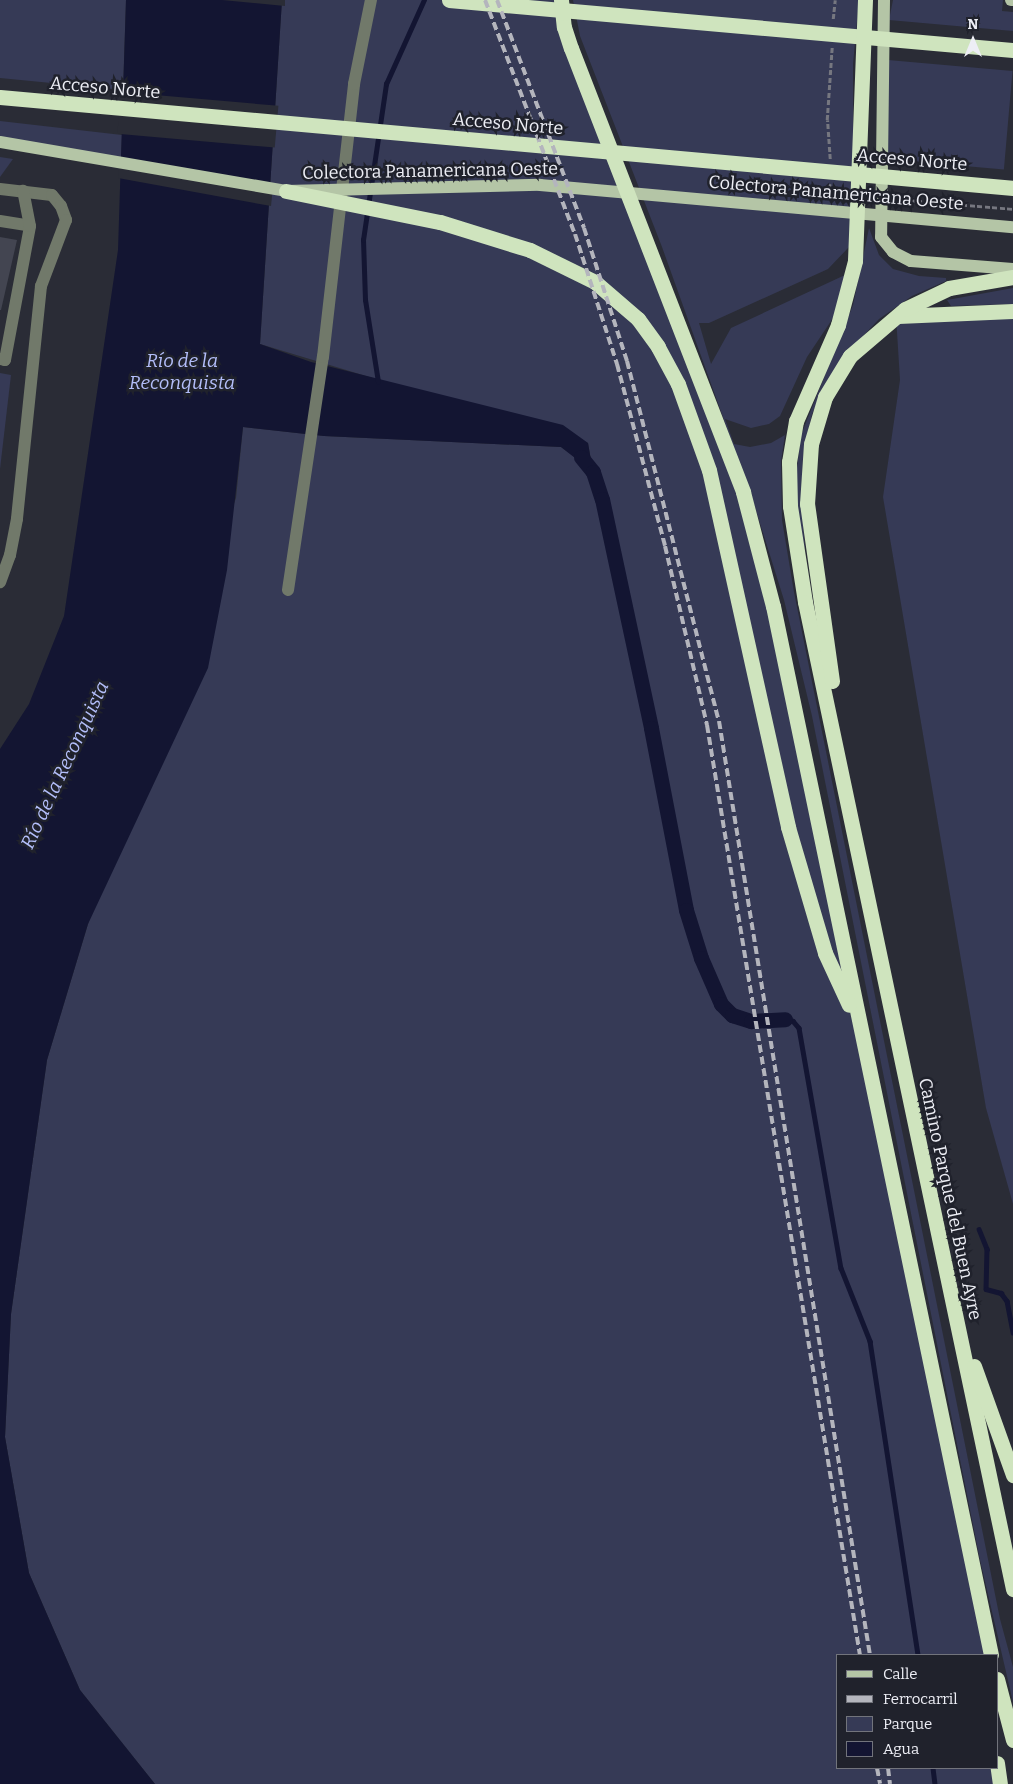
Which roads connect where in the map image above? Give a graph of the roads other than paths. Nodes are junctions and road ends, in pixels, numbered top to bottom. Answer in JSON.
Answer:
{"nodes":[{"id":1,"x":371,"y":0,"type":"edge"},
{"id":2,"x":449,"y":0,"type":"edge"},
{"id":3,"x":561,"y":0,"type":"edge"},
{"id":4,"x":865,"y":0,"type":"edge"},
{"id":5,"x":884,"y":0,"type":"edge"},
{"id":6,"x":1013,"y":50,"type":"edge"},
{"id":7,"x":0,"y":98,"type":"edge"},
{"id":8,"x":0,"y":142,"type":"edge"},
{"id":9,"x":1013,"y":188,"type":"edge"},
{"id":10,"x":0,"y":189,"type":"edge"},
{"id":11,"x":286,"y":190,"type":"junction"},
{"id":12,"x":23,"y":191,"type":"junction"},
{"id":13,"x":0,"y":221,"type":"edge"},
{"id":14,"x":30,"y":226,"type":"junction"},
{"id":15,"x":1013,"y":227,"type":"edge"},
{"id":16,"x":1013,"y":269,"type":"edge"},
{"id":17,"x":1013,"y":277,"type":"edge"},
{"id":18,"x":1013,"y":312,"type":"edge"},
{"id":19,"x":896,"y":316,"type":"junction"},
{"id":20,"x":0,"y":359,"type":"edge"},
{"id":21,"x":0,"y":582,"type":"edge"},
{"id":22,"x":288,"y":590,"type":"dead end"},
{"id":23,"x":852,"y":816,"type":"junction"},
{"id":24,"x":860,"y":1029,"type":"junction"},
{"id":25,"x":955,"y":1313,"type":"junction"},
{"id":26,"x":1013,"y":1476,"type":"edge"},
{"id":27,"x":1013,"y":1589,"type":"edge"},
{"id":28,"x":981,"y":1613,"type":"junction"},
{"id":29,"x":984,"y":1654,"type":"edge"},
{"id":30,"x":991,"y":1654,"type":"edge"},
{"id":31,"x":998,"y":1683,"type":"edge"},
{"id":32,"x":1013,"y":1740,"type":"edge"},
{"id":33,"x":998,"y":1769,"type":"edge"},
{"id":34,"x":1000,"y":1784,"type":"edge"}],
"edges":[{"from":1,"to":22,"type":"street"},
{"from":2,"to":6,"type":"highway"},
{"from":3,"to":24,"type":"highway"},
{"from":4,"to":23,"type":"highway"},
{"from":5,"to":16,"type":"main road"},
{"from":7,"to":9,"type":"highway","name":"Acceso Norte"},
{"from":8,"to":11,"type":"main road","name":"Colectora Panamericana Oeste"},
{"from":10,"to":12,"type":"street"},
{"from":11,"to":15,"type":"main road","name":"Colectora Panamericana Oeste"},
{"from":11,"to":24,"type":"highway"},
{"from":12,"to":14,"type":"street"},
{"from":12,"to":21,"type":"street"},
{"from":13,"to":14,"type":"street"},
{"from":14,"to":20,"type":"street"},
{"from":17,"to":19,"type":"highway"},
{"from":18,"to":19,"type":"highway"},
{"from":19,"to":23,"type":"highway"},
{"from":23,"to":25,"type":"highway","name":"Camino Parque del Buen Ayre"},
{"from":24,"to":28,"type":"highway"},
{"from":25,"to":26,"type":"highway"},
{"from":25,"to":27,"type":"highway","name":"Camino Parque del Buen Ayre"},
{"from":28,"to":29,"type":"highway"},
{"from":28,"to":30,"type":"highway"},
{"from":31,"to":32,"type":"highway"},
{"from":33,"to":34,"type":"highway"}]}
